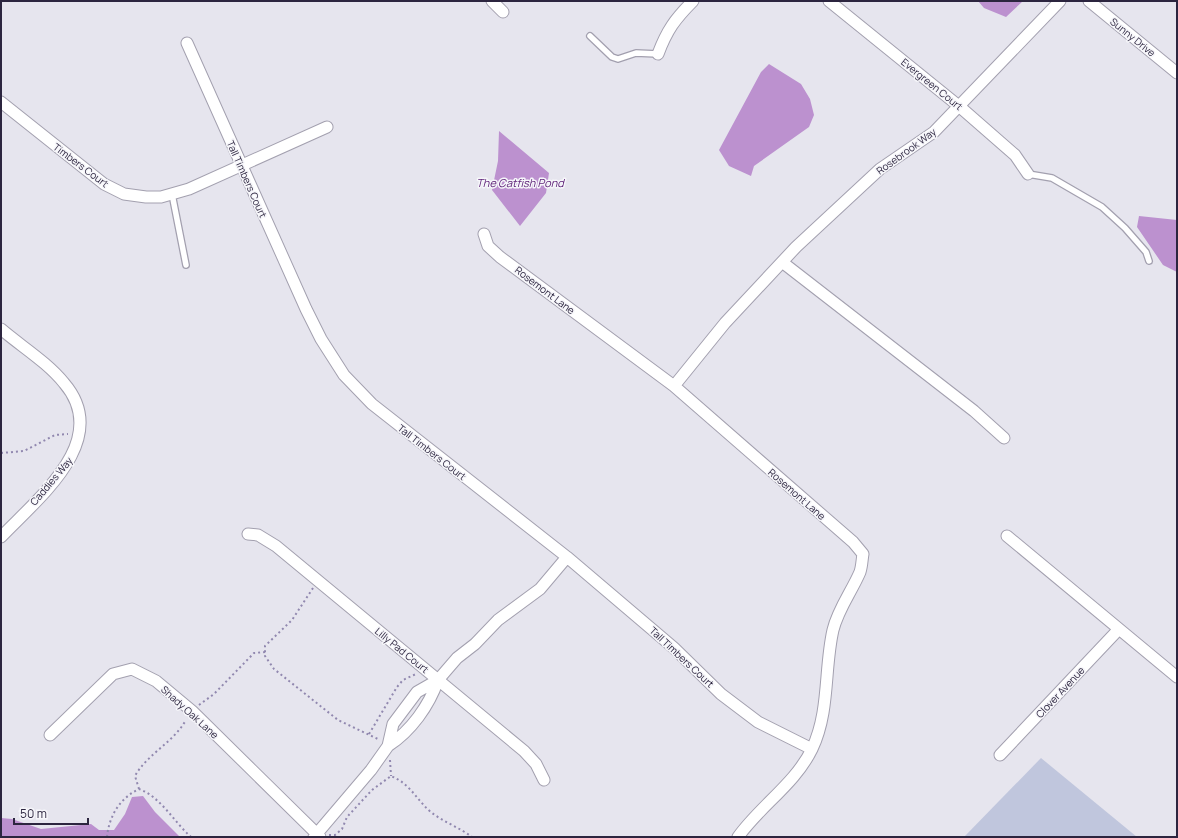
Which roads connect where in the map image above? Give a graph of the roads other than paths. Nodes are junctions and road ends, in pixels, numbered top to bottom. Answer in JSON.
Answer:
{"nodes":[{"id":1,"x":492,"y":1,"type":"edge"},
{"id":2,"x":693,"y":1,"type":"edge"},
{"id":3,"x":829,"y":1,"type":"edge"},
{"id":4,"x":1060,"y":1,"type":"edge"},
{"id":5,"x":1089,"y":1,"type":"edge"},
{"id":6,"x":503,"y":12,"type":"dead end"},
{"id":7,"x":590,"y":36,"type":"dead end"},
{"id":8,"x":188,"y":43,"type":"dead end"},
{"id":9,"x":658,"y":54,"type":"joint"},
{"id":10,"x":1177,"y":73,"type":"edge"},
{"id":11,"x":1,"y":102,"type":"edge"},
{"id":12,"x":960,"y":107,"type":"junction"},
{"id":13,"x":327,"y":126,"type":"dead end"},
{"id":14,"x":241,"y":166,"type":"junction"},
{"id":15,"x":1028,"y":174,"type":"joint"},
{"id":16,"x":172,"y":194,"type":"junction"},
{"id":17,"x":484,"y":234,"type":"dead end"},
{"id":18,"x":1149,"y":261,"type":"dead end"},
{"id":19,"x":782,"y":262,"type":"junction"},
{"id":20,"x":186,"y":264,"type":"dead end"},
{"id":21,"x":1,"y":330,"type":"edge"},
{"id":22,"x":674,"y":386,"type":"junction"},
{"id":23,"x":1004,"y":438,"type":"dead end"},
{"id":24,"x":248,"y":534,"type":"dead end"},
{"id":25,"x":1007,"y":536,"type":"dead end"},
{"id":26,"x":1,"y":537,"type":"edge"},
{"id":27,"x":566,"y":557,"type":"junction"},
{"id":28,"x":1119,"y":629,"type":"junction"},
{"id":29,"x":1177,"y":677,"type":"edge"},
{"id":30,"x":438,"y":680,"type":"junction"},
{"id":31,"x":50,"y":735,"type":"dead end"},
{"id":32,"x":388,"y":746,"type":"junction"},
{"id":33,"x":812,"y":749,"type":"junction"},
{"id":34,"x":1000,"y":755,"type":"dead end"},
{"id":35,"x":544,"y":780,"type":"dead end"},
{"id":36,"x":317,"y":836,"type":"edge"},
{"id":37,"x":738,"y":837,"type":"edge"}],
"edges":[{"from":1,"to":6,"type":"street"},
{"from":2,"to":9,"type":"street"},
{"from":3,"to":12,"type":"street","name":"Evergreen Court"},
{"from":4,"to":12,"type":"street","name":"Rosebrook Way"},
{"from":5,"to":10,"type":"street","name":"Sunny Drive"},
{"from":7,"to":9,"type":"lane"},
{"from":8,"to":14,"type":"street","name":"Tall Timbers Court"},
{"from":11,"to":16,"type":"street","name":"Timbers Court"},
{"from":12,"to":15,"type":"street","name":"Evergreen Court"},
{"from":12,"to":19,"type":"street","name":"Rosebrook Way"},
{"from":13,"to":14,"type":"street","name":"Timbers Court"},
{"from":14,"to":16,"type":"street","name":"Timbers Court"},
{"from":14,"to":27,"type":"street","name":"Tall Timbers Court"},
{"from":15,"to":18,"type":"lane"},
{"from":16,"to":20,"type":"lane"},
{"from":17,"to":22,"type":"street","name":"Rosemont Lane"},
{"from":19,"to":22,"type":"street","name":"Rosebrook Way"},
{"from":19,"to":23,"type":"street"},
{"from":21,"to":26,"type":"street","name":"Caddies Way"},
{"from":22,"to":33,"type":"street","name":"Rosemont Lane"},
{"from":24,"to":30,"type":"street","name":"Lilly Pad Court"},
{"from":25,"to":28,"type":"street"},
{"from":27,"to":30,"type":"street"},
{"from":27,"to":33,"type":"street","name":"Tall Timbers Court"},
{"from":28,"to":29,"type":"street"},
{"from":28,"to":34,"type":"street","name":"Clover Avenue"},
{"from":30,"to":32,"type":"street"},
{"from":30,"to":32,"type":"street"},
{"from":30,"to":35,"type":"street","name":"Lilly Pad Court"},
{"from":31,"to":36,"type":"street","name":"Shady Oak Lane"},
{"from":32,"to":36,"type":"street"},
{"from":33,"to":37,"type":"street","name":"Rosemont Lane"}]}
